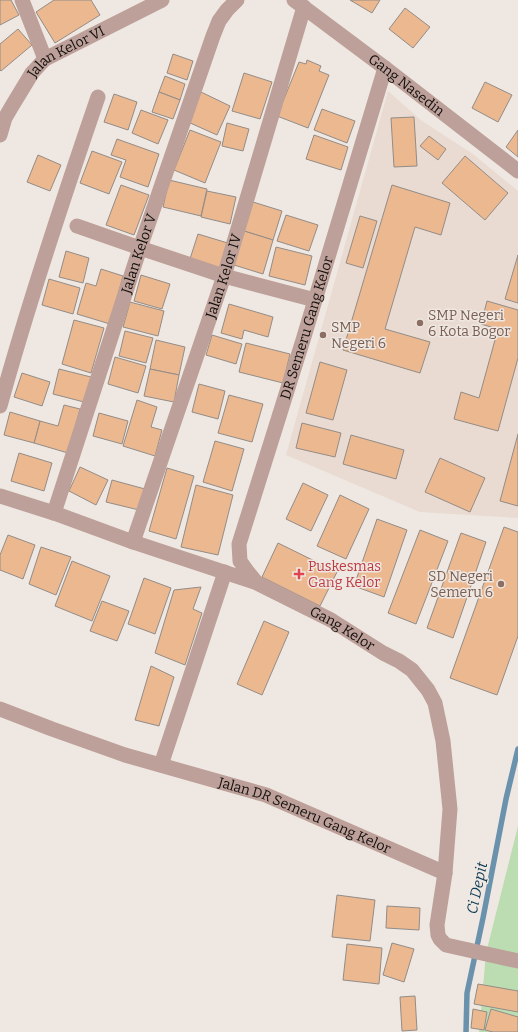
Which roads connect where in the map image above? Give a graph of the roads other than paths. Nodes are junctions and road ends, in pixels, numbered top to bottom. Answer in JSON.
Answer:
{"nodes":[{"id":1,"x":23,"y":0,"type":"edge"},
{"id":2,"x":162,"y":0,"type":"edge"},
{"id":3,"x":237,"y":0,"type":"edge"},
{"id":4,"x":299,"y":3,"type":"edge"},
{"id":5,"x":46,"y":59,"type":"junction"},
{"id":6,"x":385,"y":68,"type":"junction"},
{"id":7,"x":98,"y":97,"type":"dead end"},
{"id":8,"x":3,"y":116,"type":"edge"},
{"id":9,"x":0,"y":135,"type":"edge"},
{"id":10,"x":518,"y":171,"type":"edge"},
{"id":11,"x":77,"y":226,"type":"dead end"},
{"id":12,"x":140,"y":248,"type":"junction"},
{"id":13,"x":224,"y":276,"type":"junction"},
{"id":14,"x":315,"y":300,"type":"junction"},
{"id":15,"x":0,"y":406,"type":"edge"},
{"id":16,"x":0,"y":496,"type":"edge"},
{"id":17,"x":54,"y":514,"type":"junction"},
{"id":18,"x":133,"y":542,"type":"junction"},
{"id":19,"x":225,"y":572,"type":"junction"},
{"id":20,"x":257,"y":582,"type":"junction"},
{"id":21,"x":0,"y":709,"type":"edge"},
{"id":22,"x":161,"y":764,"type":"junction"},
{"id":23,"x":446,"y":873,"type":"junction"},
{"id":24,"x":518,"y":961,"type":"edge"}],
"edges":[{"from":1,"to":5,"type":"street"},
{"from":2,"to":5,"type":"street","name":"Jalan Kelor VI"},
{"from":3,"to":12,"type":"street","name":"Jalan Kelor V"},
{"from":4,"to":6,"type":"street","name":"Gang Nasedin"},
{"from":4,"to":13,"type":"street","name":"Jalan Kelor IV"},
{"from":5,"to":8,"type":"street","name":"Jalan Kelor VI"},
{"from":6,"to":10,"type":"street","name":"Gang Nasedin"},
{"from":6,"to":14,"type":"street","name":"DR Semeru Gang Kelor"},
{"from":7,"to":15,"type":"street"},
{"from":8,"to":9,"type":"street","name":"Jalan Kelor VI"},
{"from":11,"to":12,"type":"street"},
{"from":12,"to":13,"type":"street"},
{"from":12,"to":17,"type":"street","name":"Jalan Kelor V"},
{"from":13,"to":14,"type":"street"},
{"from":13,"to":18,"type":"street","name":"Jalan Kelor IV"},
{"from":14,"to":20,"type":"street","name":"DR Semeru Gang Kelor"},
{"from":16,"to":17,"type":"street","name":"Gang Kelor"},
{"from":17,"to":18,"type":"street","name":"Gang Kelor"},
{"from":18,"to":19,"type":"street","name":"Gang Kelor"},
{"from":19,"to":20,"type":"street","name":"Gang Kelor"},
{"from":19,"to":22,"type":"street"},
{"from":20,"to":23,"type":"street","name":"Gang Kelor"},
{"from":21,"to":22,"type":"street","name":"Jalan DR Semeru Gang Kelor"},
{"from":22,"to":23,"type":"street","name":"Jalan DR Semeru Gang Kelor"},
{"from":23,"to":24,"type":"street","name":"Gang Kelor"}]}
